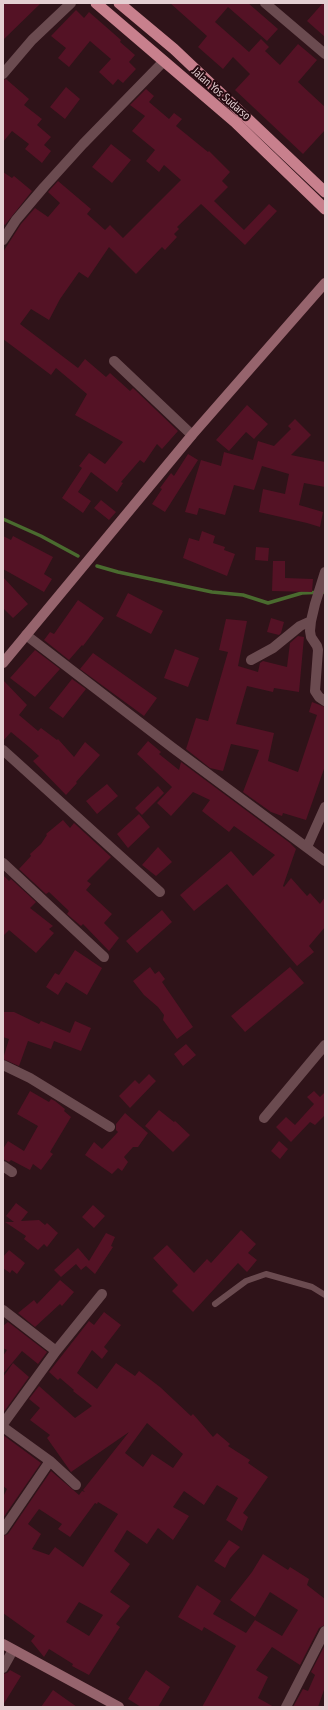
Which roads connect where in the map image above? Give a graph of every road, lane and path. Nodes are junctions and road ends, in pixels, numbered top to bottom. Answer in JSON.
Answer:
{"nodes":[{"id":1,"x":71,"y":3,"type":"edge"},
{"id":2,"x":96,"y":3,"type":"edge"},
{"id":3,"x":119,"y":3,"type":"edge"},
{"id":4,"x":265,"y":3,"type":"edge"},
{"id":5,"x":325,"y":54,"type":"edge"},
{"id":6,"x":164,"y":61,"type":"junction"},
{"id":7,"x":3,"y":74,"type":"edge"},
{"id":8,"x":325,"y":192,"type":"edge"},
{"id":9,"x":325,"y":209,"type":"edge"},
{"id":10,"x":3,"y":240,"type":"edge"},
{"id":11,"x":325,"y":283,"type":"edge"},
{"id":12,"x":114,"y":361,"type":"dead end"},
{"id":13,"x":192,"y":435,"type":"junction"},
{"id":14,"x":325,"y":572,"type":"edge"},
{"id":15,"x":311,"y":621,"type":"junction"},
{"id":16,"x":26,"y":635,"type":"junction"},
{"id":17,"x":251,"y":660,"type":"dead end"},
{"id":18,"x":3,"y":663,"type":"edge"},
{"id":19,"x":325,"y":701,"type":"edge"},
{"id":20,"x":3,"y":750,"type":"edge"},
{"id":21,"x":325,"y":807,"type":"edge"},
{"id":22,"x":307,"y":847,"type":"junction"},
{"id":23,"x":325,"y":861,"type":"edge"},
{"id":24,"x":3,"y":863,"type":"edge"},
{"id":25,"x":160,"y":892,"type":"dead end"},
{"id":26,"x":104,"y":957,"type":"dead end"},
{"id":27,"x":325,"y":1045,"type":"edge"},
{"id":28,"x":3,"y":1065,"type":"edge"},
{"id":29,"x":264,"y":1118,"type":"dead end"},
{"id":30,"x":110,"y":1127,"type":"dead end"},
{"id":31,"x":3,"y":1166,"type":"edge"},
{"id":32,"x":12,"y":1172,"type":"dead end"},
{"id":33,"x":102,"y":1294,"type":"dead end"},
{"id":34,"x":325,"y":1295,"type":"edge"},
{"id":35,"x":216,"y":1304,"type":"dead end"},
{"id":36,"x":3,"y":1310,"type":"edge"},
{"id":37,"x":56,"y":1352,"type":"junction"},
{"id":38,"x":3,"y":1425,"type":"edge"},
{"id":39,"x":50,"y":1461,"type":"junction"},
{"id":40,"x":76,"y":1485,"type":"dead end"},
{"id":41,"x":3,"y":1530,"type":"edge"},
{"id":42,"x":325,"y":1631,"type":"edge"},
{"id":43,"x":3,"y":1644,"type":"edge"},
{"id":44,"x":13,"y":1650,"type":"junction"},
{"id":45,"x":3,"y":1668,"type":"edge"},
{"id":46,"x":119,"y":1707,"type":"edge"},
{"id":47,"x":286,"y":1707,"type":"edge"}],
"edges":[{"from":1,"to":7,"type":"street"},
{"from":2,"to":6,"type":"highway","name":"Jalan Yos Sudarso"},
{"from":3,"to":8,"type":"highway","name":"Jalan Yos Sudarso"},
{"from":4,"to":5,"type":"street"},
{"from":6,"to":9,"type":"highway","name":"Jalan Yos Sudarso"},
{"from":6,"to":10,"type":"street"},
{"from":11,"to":13,"type":"main road"},
{"from":12,"to":13,"type":"street"},
{"from":13,"to":16,"type":"main road"},
{"from":14,"to":15,"type":"street"},
{"from":15,"to":17,"type":"street"},
{"from":15,"to":19,"type":"street"},
{"from":16,"to":18,"type":"main road"},
{"from":16,"to":22,"type":"street"},
{"from":20,"to":25,"type":"street"},
{"from":21,"to":22,"type":"street"},
{"from":22,"to":23,"type":"street"},
{"from":24,"to":26,"type":"street"},
{"from":27,"to":29,"type":"street"},
{"from":28,"to":30,"type":"street"},
{"from":31,"to":32,"type":"street"},
{"from":33,"to":37,"type":"street"},
{"from":34,"to":35,"type":"lane"},
{"from":36,"to":37,"type":"street"},
{"from":37,"to":38,"type":"street"},
{"from":38,"to":39,"type":"street"},
{"from":39,"to":40,"type":"street"},
{"from":39,"to":41,"type":"street"},
{"from":42,"to":47,"type":"street"},
{"from":43,"to":44,"type":"main road"},
{"from":44,"to":45,"type":"street"},
{"from":44,"to":46,"type":"main road"}]}
